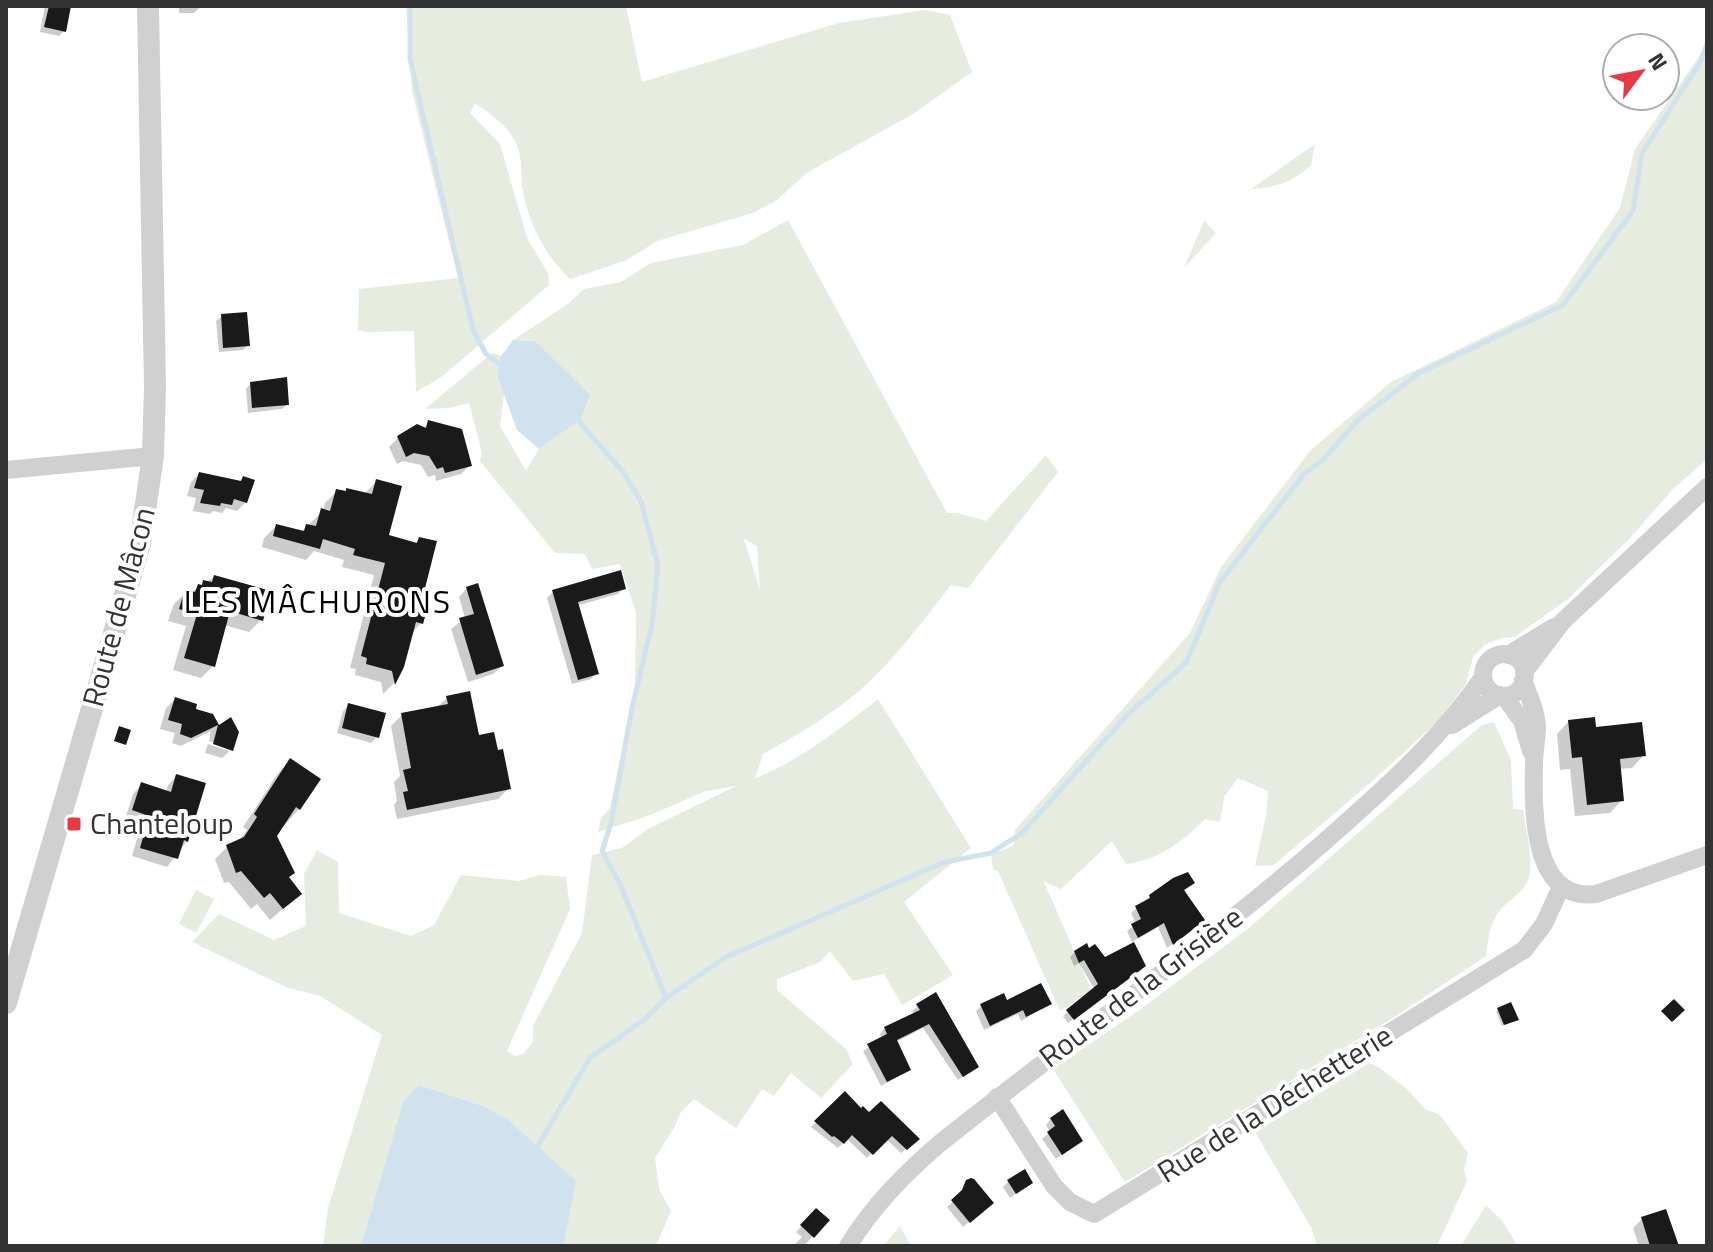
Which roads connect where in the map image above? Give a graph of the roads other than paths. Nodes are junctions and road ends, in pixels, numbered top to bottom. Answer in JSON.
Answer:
{"nodes":[{"id":1,"x":148,"y":6,"type":"edge"},
{"id":2,"x":153,"y":456,"type":"junction"},
{"id":3,"x":6,"y":470,"type":"edge"},
{"id":4,"x":1707,"y":487,"type":"edge"},
{"id":5,"x":1563,"y":621,"type":"junction"},
{"id":6,"x":1508,"y":655,"type":"junction"},
{"id":7,"x":1524,"y":676,"type":"junction"},
{"id":8,"x":1483,"y":677,"type":"junction"},
{"id":9,"x":1502,"y":696,"type":"junction"},
{"id":10,"x":1440,"y":733,"type":"junction"},
{"id":11,"x":1534,"y":762,"type":"junction"},
{"id":12,"x":1707,"y":855,"type":"edge"},
{"id":13,"x":1561,"y":887,"type":"junction"},
{"id":14,"x":6,"y":1003,"type":"edge"},
{"id":15,"x":997,"y":1097,"type":"junction"},
{"id":16,"x":848,"y":1246,"type":"edge"}],
"edges":[{"from":1,"to":2,"type":"street","name":"Route de Mâcon"},
{"from":2,"to":3,"type":"street"},
{"from":2,"to":14,"type":"street","name":"Route de Mâcon"},
{"from":4,"to":5,"type":"street","name":"Route de la Grisière"},
{"from":5,"to":6,"type":"street","name":"Route de la Grisière"},
{"from":5,"to":7,"type":"street","name":"Route de la Grisière"},
{"from":6,"to":7,"type":"street"},
{"from":6,"to":8,"type":"street","name":"Route de la Grisière"},
{"from":7,"to":9,"type":"street","name":"Route de la Grisière"},
{"from":7,"to":11,"type":"street"},
{"from":8,"to":9,"type":"street"},
{"from":8,"to":10,"type":"street","name":"Route de la Grisière"},
{"from":9,"to":10,"type":"street","name":"Route de la Grisière"},
{"from":9,"to":11,"type":"street"},
{"from":10,"to":15,"type":"street","name":"Route de la Grisière"},
{"from":11,"to":13,"type":"street"},
{"from":12,"to":13,"type":"street"},
{"from":13,"to":15,"type":"street","name":"Rue de la Déchetterie"},
{"from":15,"to":16,"type":"street","name":"Route de la Grisière"}]}
